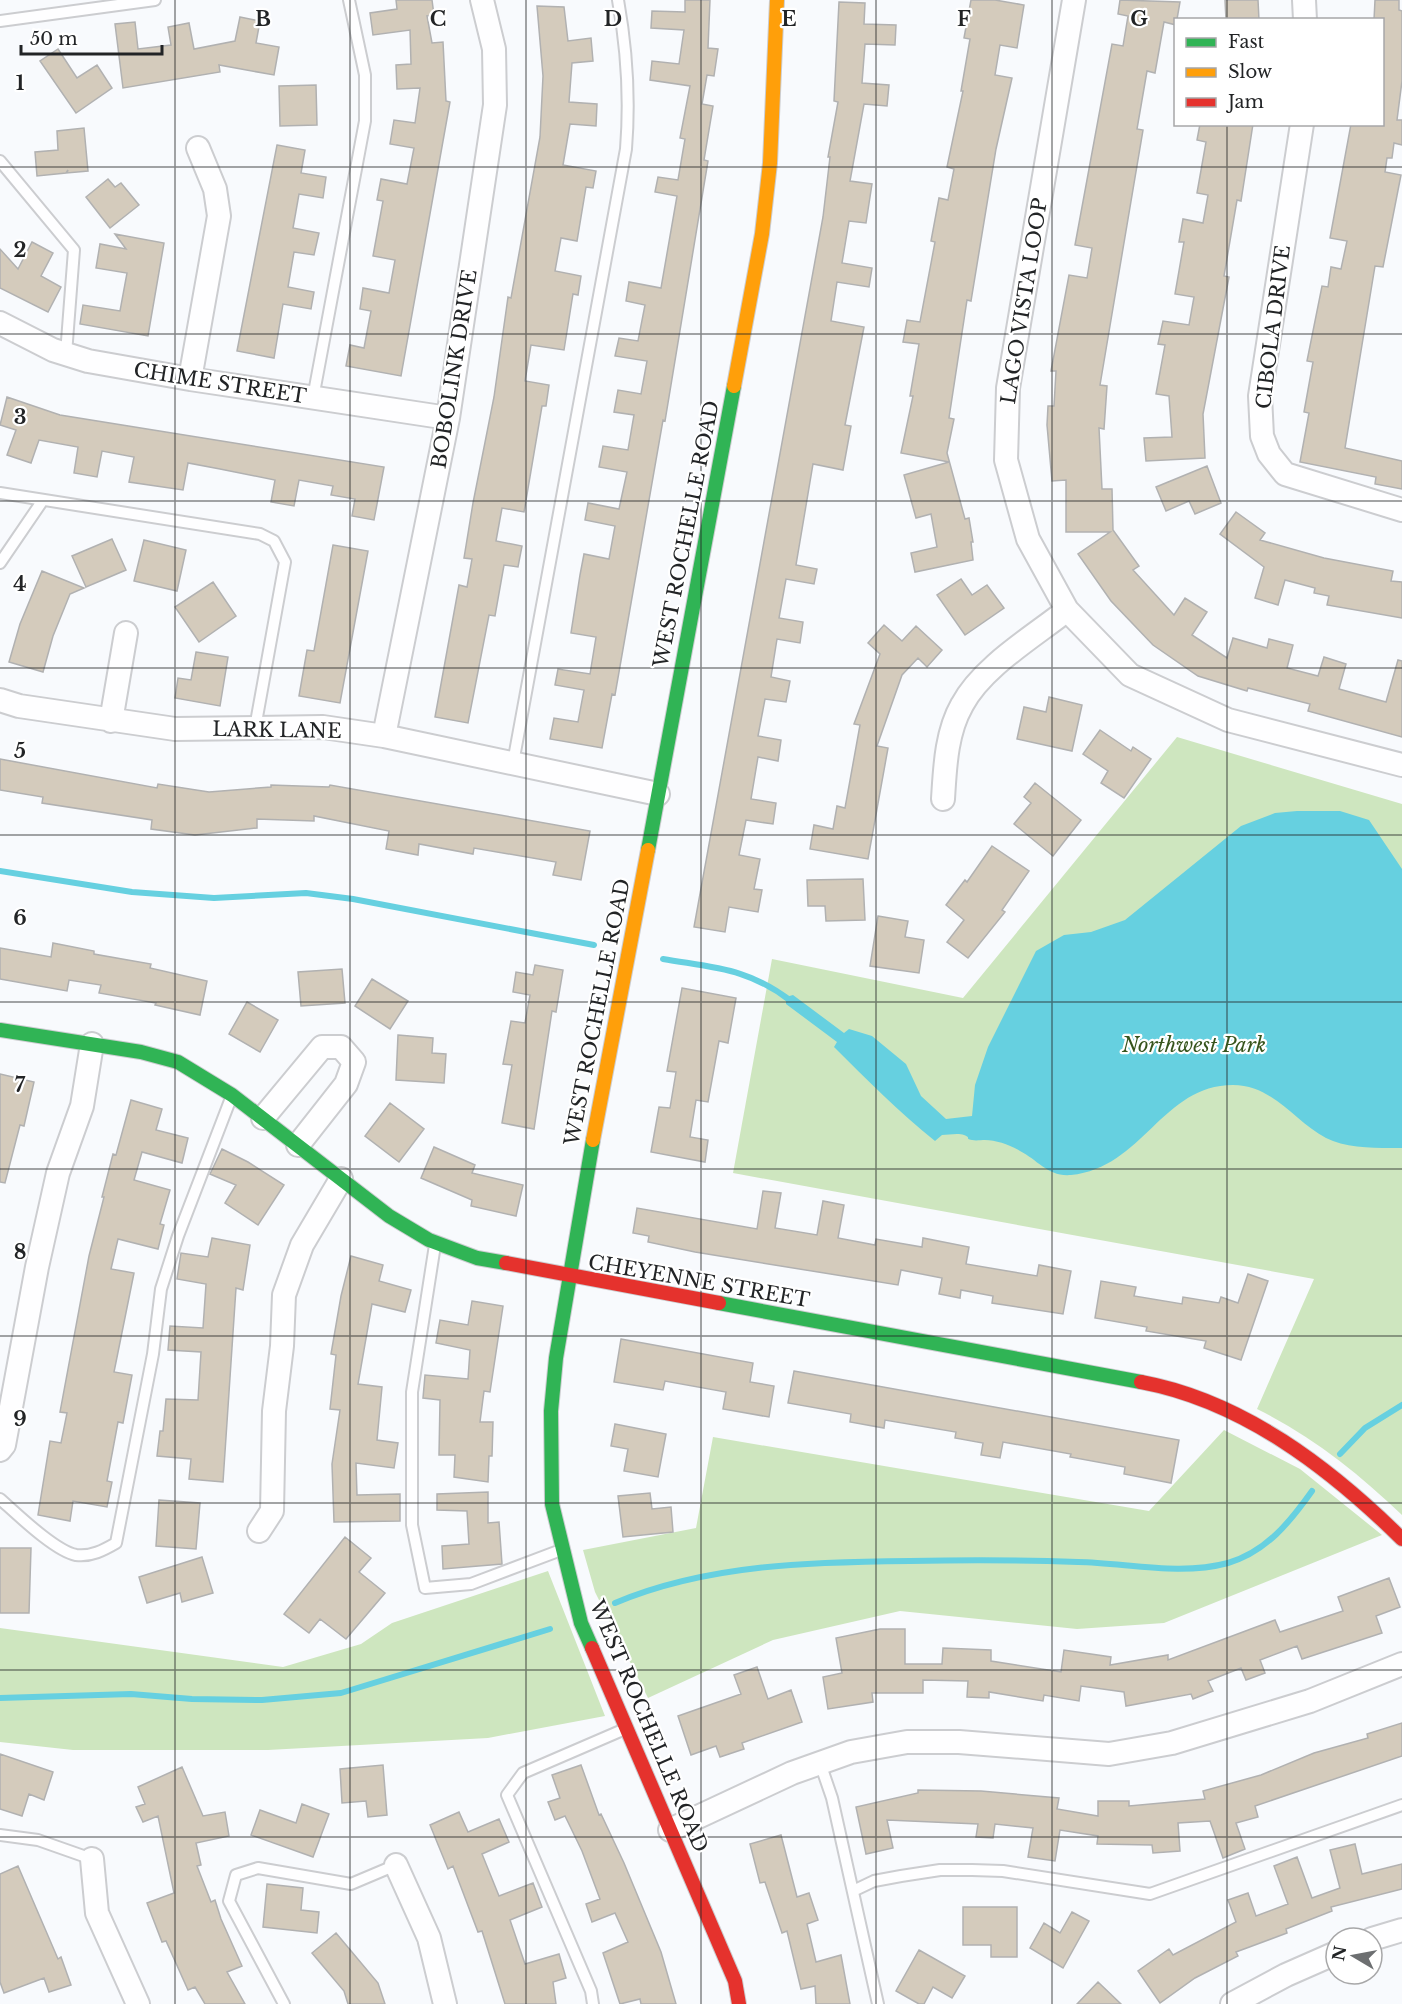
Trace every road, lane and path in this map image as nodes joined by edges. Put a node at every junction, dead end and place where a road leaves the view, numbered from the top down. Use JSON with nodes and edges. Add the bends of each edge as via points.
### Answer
{"nodes":[{"id":1,"x":155,"y":0,"type":"edge"},
{"id":2,"x":349,"y":0,"type":"edge"},
{"id":3,"x":482,"y":0,"type":"edge"},
{"id":4,"x":618,"y":0,"type":"edge"},
{"id":5,"x":777,"y":0,"type":"edge"},
{"id":6,"x":1074,"y":0,"type":"edge"},
{"id":7,"x":1304,"y":0,"type":"edge"},
{"id":8,"x":1305,"y":18,"type":"edge"},
{"id":9,"x":0,"y":21,"type":"edge"},
{"id":10,"x":1302,"y":126,"type":"edge"},
{"id":11,"x":198,"y":148,"type":"dead end"},
{"id":12,"x":0,"y":161,"type":"edge"},
{"id":13,"x":0,"y":323,"type":"edge"},
{"id":14,"x":66,"y":354,"type":"junction"},
{"id":15,"x":190,"y":379,"type":"junction"},
{"id":16,"x":313,"y":398,"type":"junction"},
{"id":17,"x":448,"y":418,"type":"junction"},
{"id":18,"x":0,"y":493,"type":"edge"},
{"id":19,"x":43,"y":500,"type":"junction"},
{"id":20,"x":1402,"y":510,"type":"edge"},
{"id":21,"x":0,"y":563,"type":"edge"},
{"id":22,"x":1067,"y":610,"type":"junction"},
{"id":23,"x":126,"y":633,"type":"dead end"},
{"id":24,"x":0,"y":700,"type":"edge"},
{"id":25,"x":111,"y":721,"type":"junction"},
{"id":26,"x":255,"y":728,"type":"junction"},
{"id":27,"x":384,"y":736,"type":"junction"},
{"id":28,"x":513,"y":764,"type":"junction"},
{"id":29,"x":1402,"y":765,"type":"edge"},
{"id":30,"x":658,"y":794,"type":"junction"},
{"id":31,"x":943,"y":799,"type":"dead end"},
{"id":32,"x":0,"y":1030,"type":"edge"},
{"id":33,"x":92,"y":1044,"type":"junction"},
{"id":34,"x":232,"y":1095,"type":"junction"},
{"id":35,"x":263,"y":1118,"type":"junction"},
{"id":36,"x":298,"y":1145,"type":"junction"},
{"id":37,"x":341,"y":1179,"type":"junction"},
{"id":38,"x":436,"y":1242,"type":"junction"},
{"id":39,"x":568,"y":1277,"type":"junction"},
{"id":40,"x":0,"y":1450,"type":"edge"},
{"id":41,"x":0,"y":1499,"type":"edge"},
{"id":42,"x":259,"y":1531,"type":"dead end"},
{"id":43,"x":1402,"y":1539,"type":"edge"},
{"id":44,"x":562,"y":1550,"type":"junction"},
{"id":45,"x":1402,"y":1664,"type":"edge"},
{"id":46,"x":627,"y":1728,"type":"junction"},
{"id":47,"x":820,"y":1763,"type":"junction"},
{"id":48,"x":1402,"y":1805,"type":"edge"},
{"id":49,"x":670,"y":1830,"type":"junction"},
{"id":50,"x":0,"y":1835,"type":"edge"},
{"id":51,"x":92,"y":1859,"type":"joint"},
{"id":52,"x":396,"y":1865,"type":"joint"},
{"id":53,"x":853,"y":1891,"type":"junction"},
{"id":54,"x":1402,"y":1930,"type":"edge"},
{"id":55,"x":1384,"y":1935,"type":"edge"},
{"id":56,"x":1324,"y":1958,"type":"edge"},
{"id":57,"x":138,"y":2004,"type":"edge"},
{"id":58,"x":284,"y":2004,"type":"edge"},
{"id":59,"x":445,"y":2004,"type":"edge"},
{"id":60,"x":593,"y":2004,"type":"edge"},
{"id":61,"x":739,"y":2004,"type":"edge"},
{"id":62,"x":878,"y":2004,"type":"edge"},
{"id":63,"x":1232,"y":2004,"type":"edge"}],
"edges":[{"from":1,"to":9,"type":"lane"},
{"from":2,"to":16,"type":"lane","via":[[365,75],[365,120]]},
{"from":3,"to":17,"type":"street","name":"BOBOLINK DRIVE","via":[[494,49],[495,105]]},
{"from":4,"to":28,"type":"lane","via":[[626,39],[626,149]]},
{"from":5,"to":30,"type":"street","name":"WEST ROCHELLE ROAD","via":[[770,163],[762,234]]},
{"from":6,"to":22,"type":"street","name":"LAGO VISTA LOOP","via":[[1008,388],[1006,460],[1028,539]]},
{"from":7,"to":8,"type":"street"},
{"from":10,"to":20,"type":"street","name":"CIBOLA DRIVE","via":[[1260,396],[1262,436],[1269,454],[1285,474]]},
{"from":11,"to":15,"type":"street","via":[[215,189],[219,216]]},
{"from":12,"to":14,"type":"lane","via":[[74,250]]},
{"from":13,"to":14,"type":"street","name":"CHIME STREET"},
{"from":14,"to":15,"type":"street","name":"CHIME STREET"},
{"from":15,"to":16,"type":"street","name":"CHIME STREET"},
{"from":16,"to":17,"type":"street","name":"CHIME STREET"},
{"from":17,"to":27,"type":"street","name":"BOBOLINK DRIVE"},
{"from":18,"to":19,"type":"lane"},
{"from":19,"to":21,"type":"lane"},
{"from":19,"to":26,"type":"lane","via":[[260,534],[274,541],[285,562]]},
{"from":22,"to":29,"type":"street","name":"LAGO VISTA LOOP","via":[[1130,675],[1170,695],[1228,720]]},
{"from":22,"to":31,"type":"street","via":[[978,681],[961,706],[945,760]]},
{"from":23,"to":25,"type":"street"},
{"from":24,"to":25,"type":"street","name":"LARK LANE"},
{"from":25,"to":26,"type":"street","name":"LARK LANE","via":[[175,729]]},
{"from":26,"to":27,"type":"street","name":"LARK LANE","via":[[323,727]]},
{"from":27,"to":28,"type":"street","name":"LARK LANE"},
{"from":28,"to":30,"type":"street","name":"LARK LANE"},
{"from":30,"to":39,"type":"street","name":"WEST ROCHELLE ROAD"},
{"from":32,"to":33,"type":"street","name":"CHEYENNE STREET"},
{"from":33,"to":34,"type":"street","name":"CHEYENNE STREET","via":[[178,1062]]},
{"from":33,"to":40,"type":"street","via":[[82,1106],[56,1183]]},
{"from":34,"to":35,"type":"street","name":"CHEYENNE STREET"},
{"from":34,"to":41,"type":"lane","via":[[161,1289],[153,1354],[116,1543],[98,1553],[75,1555],[47,1539]]},
{"from":35,"to":36,"type":"street","name":"CHEYENNE STREET"},
{"from":35,"to":36,"type":"street","via":[[322,1047],[341,1047],[354,1062],[346,1084]]},
{"from":36,"to":37,"type":"street","name":"CHEYENNE STREET"},
{"from":37,"to":38,"type":"street","name":"CHEYENNE STREET","via":[[388,1216]]},
{"from":37,"to":42,"type":"street","via":[[302,1245],[284,1295],[274,1411],[272,1511]]},
{"from":38,"to":39,"type":"street","name":"CHEYENNE STREET","via":[[477,1258]]},
{"from":38,"to":44,"type":"lane","via":[[412,1392],[412,1525],[425,1588],[471,1584]]},
{"from":39,"to":43,"type":"street","name":"CHEYENNE STREET","via":[[1146,1383],[1194,1396],[1288,1442],[1368,1503]]},
{"from":39,"to":44,"type":"street","name":"WEST ROCHELLE ROAD","via":[[551,1411],[552,1504]]},
{"from":44,"to":46,"type":"street","name":"WEST ROCHELLE ROAD","via":[[581,1623]]},
{"from":45,"to":47,"type":"street","via":[[1299,1704],[1172,1743],[1109,1754],[959,1742],[907,1742],[851,1752]]},
{"from":46,"to":49,"type":"street","name":"WEST ROCHELLE ROAD"},
{"from":46,"to":60,"type":"lane","via":[[523,1773],[507,1795],[591,1990]]},
{"from":47,"to":49,"type":"street"},
{"from":47,"to":53,"type":"lane"},
{"from":48,"to":53,"type":"lane","via":[[1150,1894],[1003,1871],[972,1870],[940,1870],[883,1879]]},
{"from":49,"to":61,"type":"street","name":"WEST ROCHELLE ROAD","via":[[735,1980]]},
{"from":50,"to":51,"type":"lane","via":[[38,1840]]},
{"from":51,"to":57,"type":"street","via":[[98,1913]]},
{"from":52,"to":58,"type":"lane","via":[[351,1884],[258,1868],[236,1875],[229,1900]]},
{"from":52,"to":59,"type":"street","via":[[429,1938]]},
{"from":53,"to":62,"type":"lane"},
{"from":54,"to":55,"type":"street"},
{"from":56,"to":63,"type":"street"}]}
